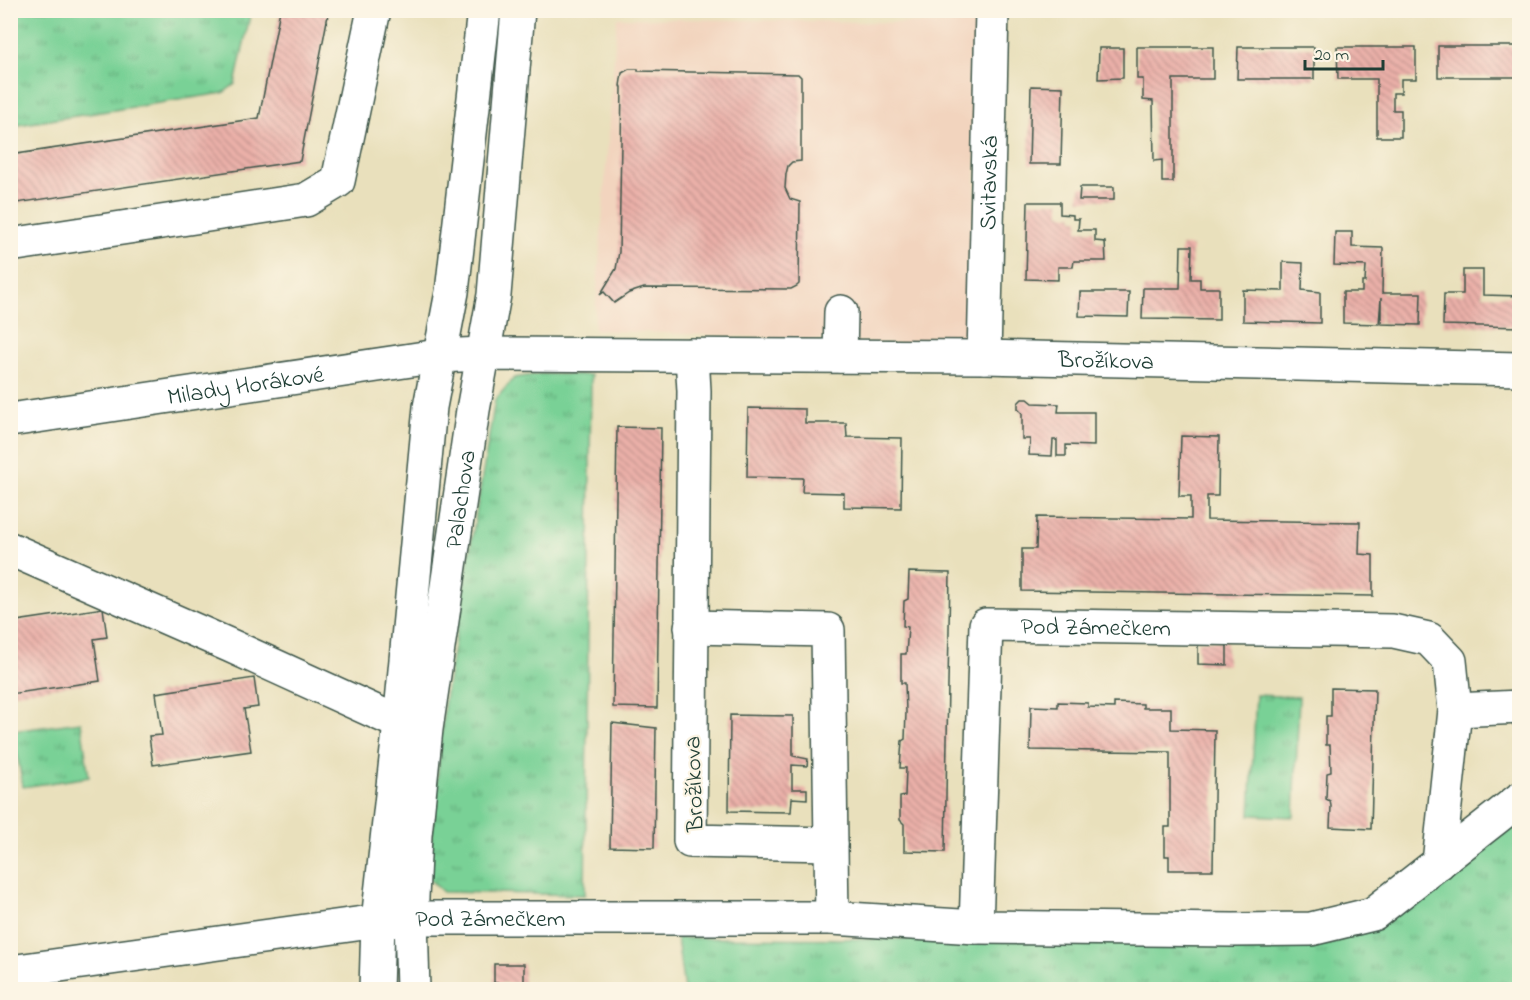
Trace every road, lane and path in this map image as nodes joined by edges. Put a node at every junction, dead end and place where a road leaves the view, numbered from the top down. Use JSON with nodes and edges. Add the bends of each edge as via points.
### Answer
{"nodes":[{"id":1,"x":374,"y":10,"type":"edge"},
{"id":2,"x":484,"y":10,"type":"edge"},
{"id":3,"x":518,"y":10,"type":"edge"},
{"id":4,"x":992,"y":10,"type":"edge"},
{"id":5,"x":10,"y":245,"type":"edge"},
{"id":6,"x":841,"y":312,"type":"dead end"},
{"id":7,"x":483,"y":354,"type":"junction"},
{"id":8,"x":692,"y":355,"type":"junction"},
{"id":9,"x":438,"y":356,"type":"junction"},
{"id":10,"x":840,"y":356,"type":"junction"},
{"id":11,"x":984,"y":357,"type":"junction"},
{"id":12,"x":1520,"y":369,"type":"edge"},
{"id":13,"x":10,"y":420,"type":"edge"},
{"id":14,"x":10,"y":549,"type":"edge"},
{"id":15,"x":691,"y":627,"type":"junction"},
{"id":16,"x":1520,"y":707,"type":"edge"},
{"id":17,"x":1455,"y":710,"type":"junction"},
{"id":18,"x":400,"y":723,"type":"junction"},
{"id":19,"x":1520,"y":800,"type":"edge"},
{"id":20,"x":831,"y":844,"type":"junction"},
{"id":21,"x":1439,"y":863,"type":"junction"},
{"id":22,"x":411,"y":918,"type":"junction"},
{"id":23,"x":832,"y":918,"type":"junction"},
{"id":24,"x":378,"y":921,"type":"junction"},
{"id":25,"x":976,"y":927,"type":"junction"},
{"id":26,"x":10,"y":972,"type":"edge"},
{"id":27,"x":376,"y":990,"type":"edge"},
{"id":28,"x":413,"y":990,"type":"edge"}],
"edges":[{"from":1,"to":5,"type":"street","via":[[338,181],[306,200]]},
{"from":2,"to":9,"type":"street","name":"Palachova","via":[[452,292]]},
{"from":3,"to":7,"type":"street","name":"Palachova","via":[[494,295]]},
{"from":4,"to":11,"type":"street","name":"Svitavská"},
{"from":6,"to":10,"type":"street"},
{"from":7,"to":8,"type":"street","name":"Brožíkova"},
{"from":7,"to":9,"type":"street","name":"Milady Horákové"},
{"from":7,"to":22,"type":"street","name":"Palachova","via":[[426,729]]},
{"from":8,"to":10,"type":"street","name":"Brožíkova"},
{"from":8,"to":15,"type":"street","name":"Brožíkova"},
{"from":9,"to":13,"type":"street","name":"Milady Horákové"},
{"from":9,"to":18,"type":"street","name":"Palachova"},
{"from":10,"to":11,"type":"street","name":"Brožíkova"},
{"from":11,"to":12,"type":"street","name":"Brožíkova"},
{"from":14,"to":18,"type":"street"},
{"from":15,"to":20,"type":"street","via":[[828,630]]},
{"from":15,"to":20,"type":"street","name":"Brožíkova","via":[[690,841]]},
{"from":16,"to":17,"type":"street"},
{"from":17,"to":21,"type":"street","name":"Pod Zámečkem"},
{"from":17,"to":25,"type":"street","name":"Pod Zámečkem","via":[[1450,662],[1430,639],[1394,631],[986,625]]},
{"from":18,"to":24,"type":"street","name":"Palachova"},
{"from":19,"to":21,"type":"street","name":"Pod Zámečkem"},
{"from":20,"to":23,"type":"street"},
{"from":21,"to":25,"type":"street","name":"Pod Zámečkem","via":[[1373,914],[1311,929]]},
{"from":22,"to":23,"type":"street","name":"Pod Zámečkem"},
{"from":22,"to":24,"type":"street","name":"Pod Zámečkem"},
{"from":22,"to":28,"type":"street","name":"Palachova"},
{"from":23,"to":25,"type":"street","name":"Pod Zámečkem"},
{"from":24,"to":26,"type":"street","name":"Pod Zámečkem"},
{"from":24,"to":27,"type":"street","name":"Palachova"}]}
